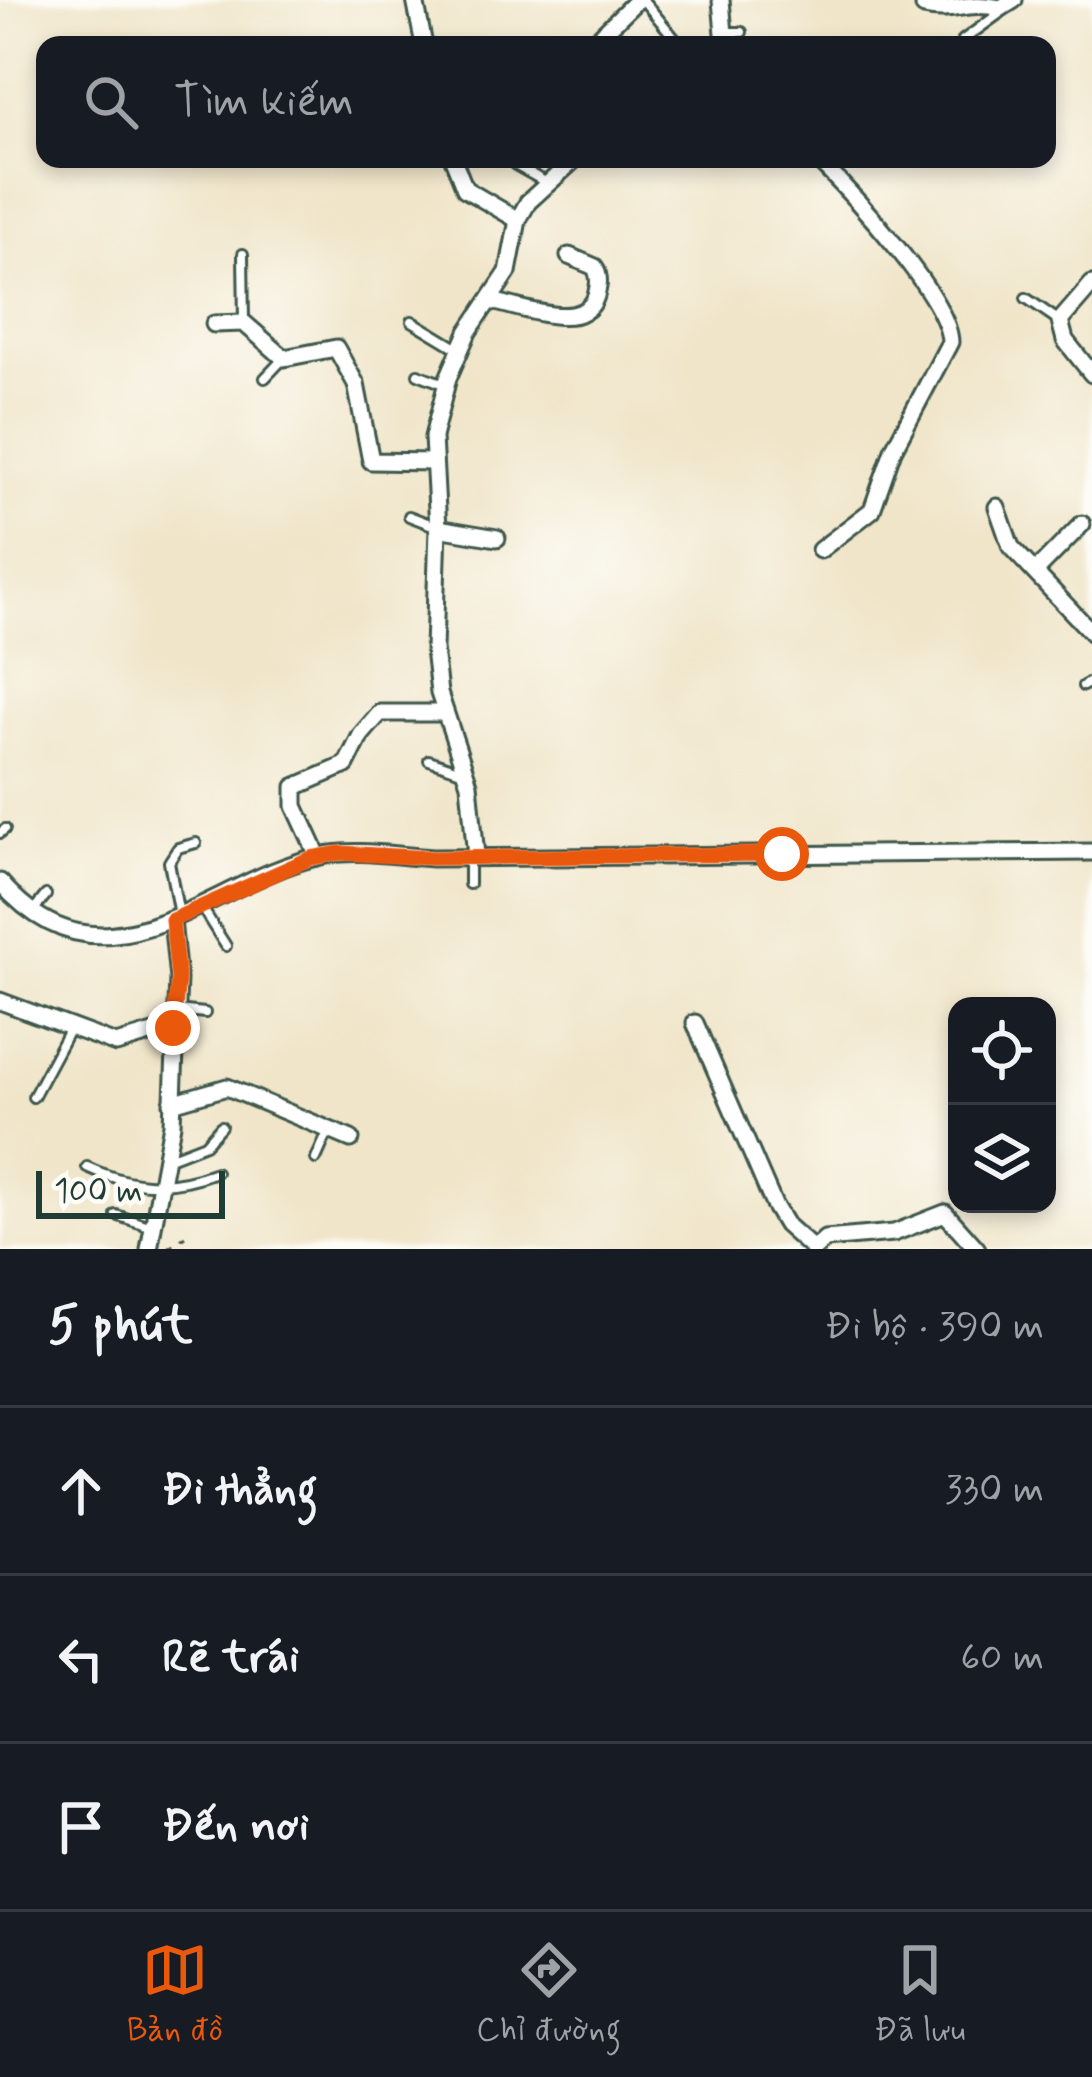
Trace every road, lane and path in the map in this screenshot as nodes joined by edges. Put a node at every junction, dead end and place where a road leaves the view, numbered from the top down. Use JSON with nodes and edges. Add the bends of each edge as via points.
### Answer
{"nodes":[{"id":1,"x":415,"y":0,"type":"edge"},
{"id":2,"x":640,"y":0,"type":"edge"},
{"id":3,"x":721,"y":0,"type":"edge"},
{"id":4,"x":975,"y":0,"type":"edge"},
{"id":5,"x":1011,"y":4,"type":"edge"},
{"id":6,"x":924,"y":7,"type":"dead end"},
{"id":7,"x":742,"y":32,"type":"dead end"},
{"id":8,"x":422,"y":36,"type":"edge"},
{"id":9,"x":601,"y":36,"type":"edge"},
{"id":10,"x":672,"y":36,"type":"edge"},
{"id":11,"x":724,"y":36,"type":"edge"},
{"id":12,"x":730,"y":36,"type":"edge"},
{"id":13,"x":968,"y":36,"type":"edge"},
{"id":14,"x":457,"y":168,"type":"edge"},
{"id":15,"x":520,"y":168,"type":"edge"},
{"id":16,"x":566,"y":168,"type":"edge"},
{"id":17,"x":826,"y":168,"type":"edge"},
{"id":18,"x":549,"y":184,"type":"junction"},
{"id":19,"x":518,"y":220,"type":"junction"},
{"id":20,"x":243,"y":254,"type":"dead end"},
{"id":21,"x":568,"y":256,"type":"dead end"},
{"id":22,"x":1092,"y":284,"type":"edge"},
{"id":23,"x":1026,"y":298,"type":"dead end"},
{"id":24,"x":490,"y":301,"type":"junction"},
{"id":25,"x":412,"y":321,"type":"dead end"},
{"id":26,"x":1060,"y":321,"type":"junction"},
{"id":27,"x":244,"y":323,"type":"junction"},
{"id":28,"x":214,"y":324,"type":"dead end"},
{"id":29,"x":460,"y":350,"type":"junction"},
{"id":30,"x":284,"y":358,"type":"junction"},
{"id":31,"x":418,"y":374,"type":"dead end"},
{"id":32,"x":1092,"y":374,"type":"edge"},
{"id":33,"x":265,"y":378,"type":"dead end"},
{"id":34,"x":446,"y":385,"type":"junction"},
{"id":35,"x":434,"y":462,"type":"junction"},
{"id":36,"x":997,"y":507,"type":"dead end"},
{"id":37,"x":409,"y":516,"type":"dead end"},
{"id":38,"x":1082,"y":524,"type":"dead end"},
{"id":39,"x":438,"y":529,"type":"junction"},
{"id":40,"x":497,"y":538,"type":"dead end"},
{"id":41,"x":820,"y":550,"type":"dead end"},
{"id":42,"x":1035,"y":572,"type":"junction"},
{"id":43,"x":1086,"y":613,"type":"edge"},
{"id":44,"x":1092,"y":633,"type":"edge"},
{"id":45,"x":445,"y":713,"type":"junction"},
{"id":46,"x":429,"y":760,"type":"dead end"},
{"id":47,"x":465,"y":773,"type":"junction"},
{"id":48,"x":196,"y":843,"type":"dead end"},
{"id":49,"x":1092,"y":852,"type":"edge"},
{"id":50,"x":472,"y":857,"type":"junction"},
{"id":51,"x":308,"y":860,"type":"junction"},
{"id":52,"x":0,"y":882,"type":"edge"},
{"id":53,"x":469,"y":884,"type":"dead end"},
{"id":54,"x":46,"y":895,"type":"dead end"},
{"id":55,"x":201,"y":907,"type":"junction"},
{"id":56,"x":32,"y":913,"type":"junction"},
{"id":57,"x":176,"y":918,"type":"junction"},
{"id":58,"x":226,"y":946,"type":"dead end"},
{"id":59,"x":0,"y":1000,"type":"edge"},
{"id":60,"x":175,"y":1010,"type":"junction"},
{"id":61,"x":205,"y":1012,"type":"dead end"},
{"id":62,"x":695,"y":1023,"type":"dead end"},
{"id":63,"x":70,"y":1027,"type":"junction"},
{"id":64,"x":173,"y":1028,"type":"junction"},
{"id":65,"x":33,"y":1097,"type":"dead end"},
{"id":66,"x":172,"y":1103,"type":"junction"},
{"id":67,"x":221,"y":1126,"type":"dead end"},
{"id":68,"x":328,"y":1132,"type":"junction"},
{"id":69,"x":351,"y":1139,"type":"dead end"},
{"id":70,"x":168,"y":1158,"type":"junction"},
{"id":71,"x":316,"y":1160,"type":"dead end"},
{"id":72,"x":87,"y":1167,"type":"dead end"},
{"id":73,"x":216,"y":1172,"type":"dead end"},
{"id":74,"x":164,"y":1187,"type":"junction"},
{"id":75,"x":116,"y":1215,"type":"dead end"},
{"id":76,"x":153,"y":1227,"type":"junction"},
{"id":77,"x":185,"y":1236,"type":"dead end"},
{"id":78,"x":148,"y":1249,"type":"edge"},
{"id":79,"x":166,"y":1249,"type":"edge"},
{"id":80,"x":813,"y":1249,"type":"edge"},
{"id":81,"x":977,"y":1249,"type":"edge"}],
"edges":[{"from":1,"to":8,"type":"street"},
{"from":2,"to":9,"type":"street"},
{"from":2,"to":10,"type":"lane"},
{"from":3,"to":11,"type":"street"},
{"from":4,"to":5,"type":"street"},
{"from":4,"to":6,"type":"street","via":[[942,11]]},
{"from":5,"to":13,"type":"lane"},
{"from":7,"to":12,"type":"lane"},
{"from":14,"to":19,"type":"street","via":[[465,189]]},
{"from":15,"to":18,"type":"lane"},
{"from":16,"to":18,"type":"street"},
{"from":17,"to":41,"type":"street","via":[[868,211],[950,332],[948,352],[893,451],[880,498],[852,534]]},
{"from":18,"to":19,"type":"street"},
{"from":19,"to":24,"type":"street","via":[[515,250]]},
{"from":20,"to":27,"type":"lane"},
{"from":21,"to":24,"type":"street","via":[[599,275],[585,314]]},
{"from":22,"to":26,"type":"street"},
{"from":23,"to":26,"type":"lane"},
{"from":24,"to":29,"type":"street"},
{"from":25,"to":29,"type":"lane"},
{"from":26,"to":32,"type":"street"},
{"from":27,"to":28,"type":"street"},
{"from":27,"to":30,"type":"street"},
{"from":29,"to":34,"type":"street"},
{"from":30,"to":33,"type":"lane"},
{"from":30,"to":35,"type":"street","via":[[336,349],[356,384],[371,461]]},
{"from":31,"to":34,"type":"lane"},
{"from":34,"to":35,"type":"street"},
{"from":35,"to":39,"type":"street"},
{"from":36,"to":42,"type":"street","via":[[1011,547]]},
{"from":37,"to":39,"type":"lane"},
{"from":38,"to":42,"type":"street"},
{"from":39,"to":40,"type":"street"},
{"from":39,"to":45,"type":"street","via":[[434,649]]},
{"from":42,"to":43,"type":"street"},
{"from":43,"to":44,"type":"street"},
{"from":45,"to":47,"type":"street"},
{"from":45,"to":51,"type":"street","via":[[380,713],[346,765],[295,787]]},
{"from":46,"to":47,"type":"lane"},
{"from":47,"to":50,"type":"street"},
{"from":48,"to":57,"type":"lane","via":[[178,848],[169,862]]},
{"from":49,"to":50,"type":"street"},
{"from":50,"to":51,"type":"street"},
{"from":50,"to":53,"type":"lane"},
{"from":51,"to":55,"type":"street"},
{"from":52,"to":56,"type":"street"},
{"from":54,"to":56,"type":"lane"},
{"from":55,"to":57,"type":"street"},
{"from":55,"to":58,"type":"lane"},
{"from":56,"to":57,"type":"street","via":[[68,931],[99,934],[153,929]]},
{"from":57,"to":60,"type":"street"},
{"from":59,"to":63,"type":"street"},
{"from":60,"to":61,"type":"lane"},
{"from":60,"to":64,"type":"street"},
{"from":62,"to":80,"type":"street","via":[[774,1205]]},
{"from":63,"to":64,"type":"street","via":[[116,1044]]},
{"from":63,"to":65,"type":"lane"},
{"from":64,"to":66,"type":"street"},
{"from":66,"to":68,"type":"street","via":[[226,1088]]},
{"from":66,"to":70,"type":"street"},
{"from":67,"to":70,"type":"lane","via":[[205,1144]]},
{"from":68,"to":69,"type":"street"},
{"from":68,"to":71,"type":"lane"},
{"from":70,"to":74,"type":"street"},
{"from":72,"to":74,"type":"lane"},
{"from":73,"to":74,"type":"lane"},
{"from":74,"to":76,"type":"street"},
{"from":75,"to":76,"type":"lane"},
{"from":76,"to":78,"type":"street"},
{"from":77,"to":79,"type":"path"},
{"from":80,"to":81,"type":"street","via":[[825,1239],[894,1233],[945,1213]]}]}
